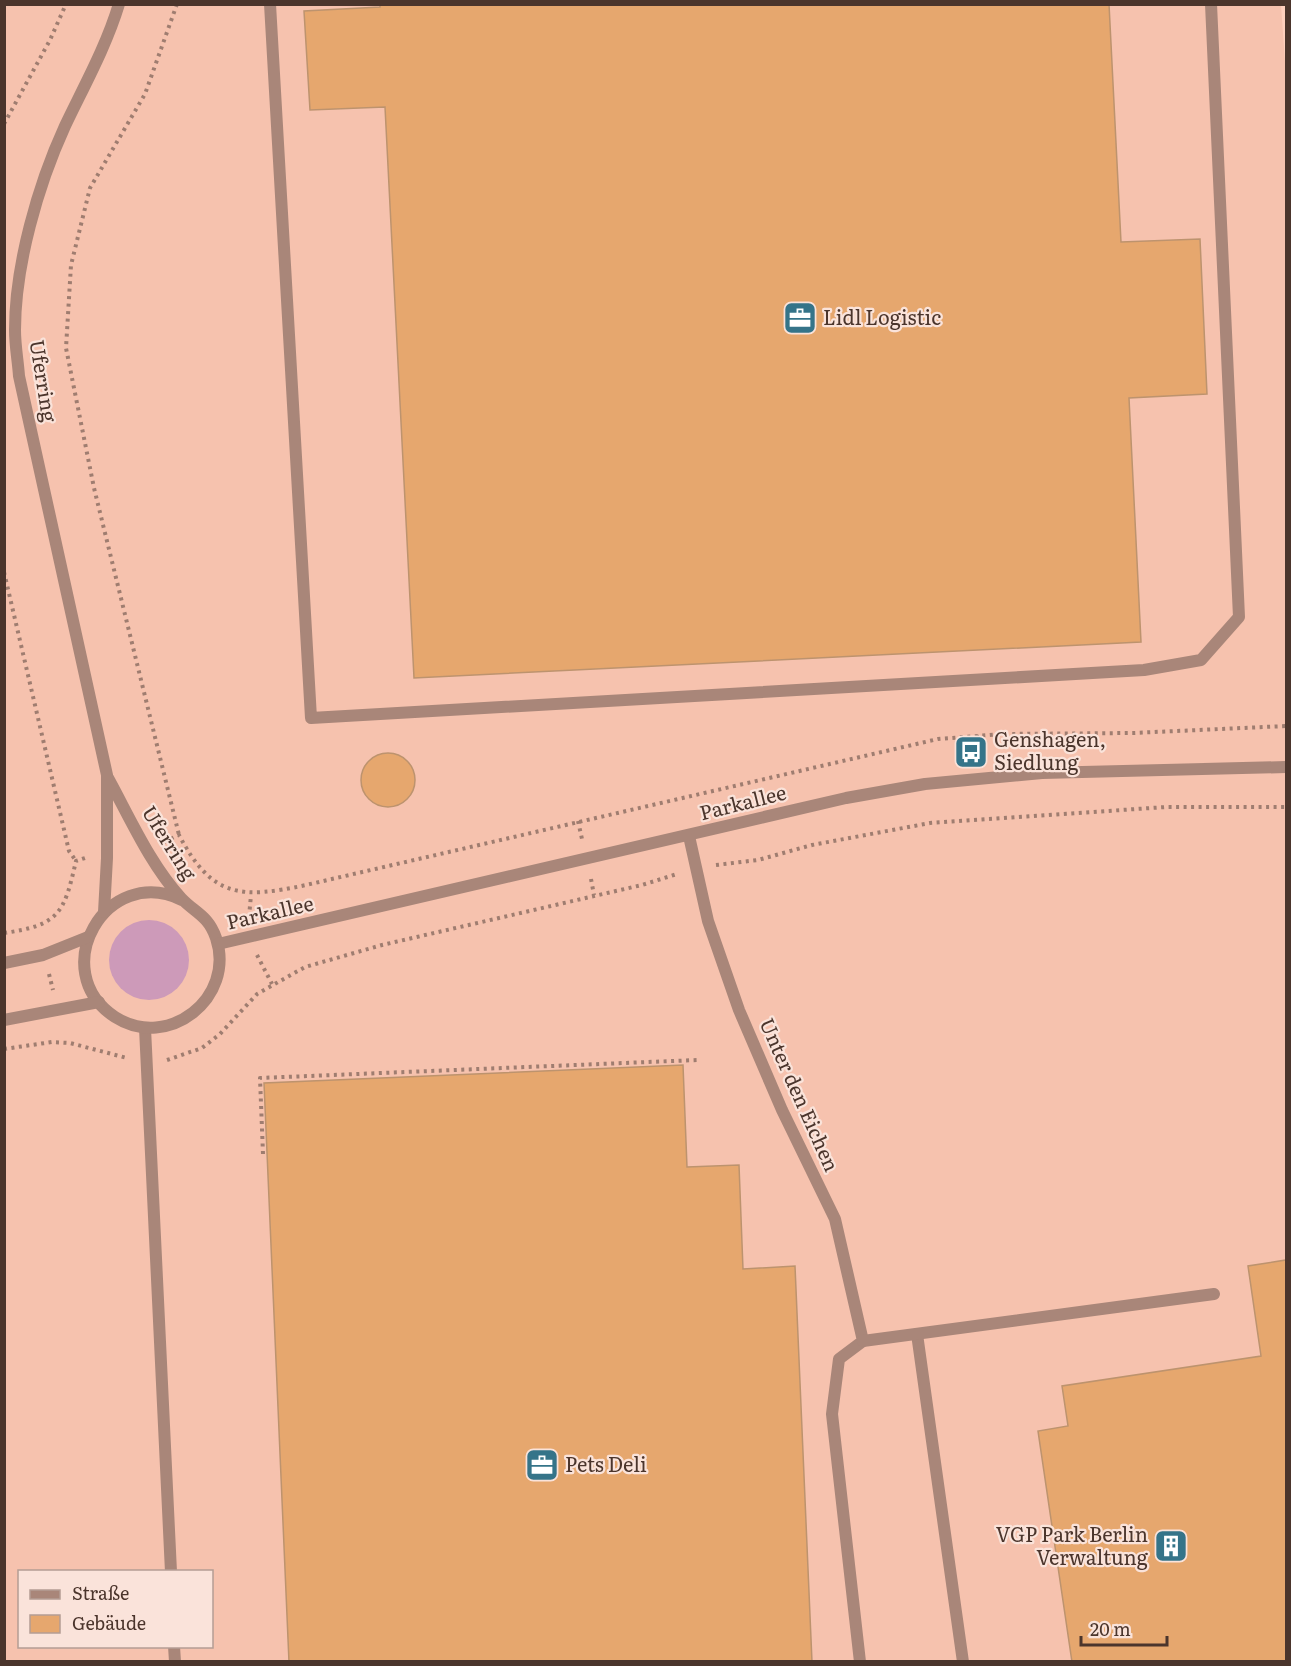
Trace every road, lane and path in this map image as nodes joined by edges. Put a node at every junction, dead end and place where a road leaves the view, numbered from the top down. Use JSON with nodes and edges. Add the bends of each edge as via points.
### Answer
{"nodes":[{"id":1,"x":66,"y":4,"type":"edge"},
{"id":2,"x":119,"y":4,"type":"edge"},
{"id":3,"x":177,"y":4,"type":"edge"},
{"id":4,"x":270,"y":4,"type":"edge"},
{"id":5,"x":1211,"y":4,"type":"edge"},
{"id":6,"x":4,"y":124,"type":"edge"},
{"id":7,"x":4,"y":572,"type":"edge"},
{"id":8,"x":1287,"y":726,"type":"edge"},
{"id":9,"x":976,"y":735,"type":"junction"},
{"id":10,"x":979,"y":752,"type":"dead end"},
{"id":11,"x":1287,"y":766,"type":"edge"},
{"id":12,"x":107,"y":776,"type":"junction"},
{"id":13,"x":1287,"y":807,"type":"edge"},
{"id":14,"x":179,"y":835,"type":"junction"},
{"id":15,"x":689,"y":836,"type":"junction"},
{"id":16,"x":148,"y":850,"type":"junction"},
{"id":17,"x":107,"y":858,"type":"junction"},
{"id":18,"x":76,"y":861,"type":"junction"},
{"id":19,"x":697,"y":868,"type":"junction"},
{"id":20,"x":182,"y":900,"type":"junction"},
{"id":21,"x":104,"y":912,"type":"junction"},
{"id":22,"x":31,"y":929,"type":"junction"},
{"id":23,"x":4,"y":933,"type":"edge"},
{"id":24,"x":88,"y":937,"type":"junction"},
{"id":25,"x":218,"y":944,"type":"junction"},
{"id":26,"x":43,"y":955,"type":"junction"},
{"id":27,"x":4,"y":963,"type":"edge"},
{"id":28,"x":99,"y":1002,"type":"junction"},
{"id":29,"x":55,"y":1011,"type":"junction"},
{"id":30,"x":4,"y":1020,"type":"edge"},
{"id":31,"x":145,"y":1028,"type":"junction"},
{"id":32,"x":52,"y":1042,"type":"junction"},
{"id":33,"x":4,"y":1049,"type":"edge"},
{"id":34,"x":697,"y":1060,"type":"dead end"},
{"id":35,"x":147,"y":1061,"type":"junction"},
{"id":36,"x":263,"y":1154,"type":"dead end"},
{"id":37,"x":1214,"y":1294,"type":"dead end"},
{"id":38,"x":917,"y":1334,"type":"junction"},
{"id":39,"x":863,"y":1341,"type":"junction"},
{"id":40,"x":171,"y":1570,"type":"edge"},
{"id":41,"x":860,"y":1662,"type":"edge"},
{"id":42,"x":963,"y":1662,"type":"edge"}],
"edges":[{"from":1,"to":6,"type":"path"},
{"from":2,"to":12,"type":"street","name":"Uferring","via":[[111,31],[64,129],[38,202],[21,266],[15,331],[19,376]]},
{"from":3,"to":14,"type":"path","via":[[145,94],[90,188],[71,265],[66,348],[94,488]]},
{"from":4,"to":5,"type":"street","via":[[311,717],[1144,670],[1201,660],[1239,617]]},
{"from":7,"to":18,"type":"path","via":[[69,851]]},
{"from":8,"to":9,"type":"path"},
{"from":9,"to":10,"type":"path"},
{"from":9,"to":14,"type":"path","via":[[938,739],[275,892],[251,895],[226,889],[192,860]]},
{"from":11,"to":15,"type":"street","name":"Parkallee","via":[[1042,773],[947,781],[846,798]]},
{"from":12,"to":16,"type":"street","name":"Uferring"},
{"from":12,"to":17,"type":"street","name":"Uferring"},
{"from":13,"to":19,"type":"path","via":[[1166,807],[930,823],[812,845],[758,860]]},
{"from":14,"to":16,"type":"path"},
{"from":15,"to":19,"type":"street","name":"Unter den Eichen"},
{"from":15,"to":25,"type":"street","name":"Parkallee"},
{"from":16,"to":20,"type":"street","name":"Uferring"},
{"from":17,"to":18,"type":"path"},
{"from":17,"to":21,"type":"street","name":"Uferring"},
{"from":18,"to":22,"type":"path","via":[[65,903],[57,915]]},
{"from":19,"to":35,"type":"path","via":[[642,885],[382,945],[305,967],[257,994],[202,1048],[183,1056]]},
{"from":19,"to":39,"type":"street","name":"Unter den Eichen","via":[[708,921],[743,1018],[835,1219]]},
{"from":20,"to":21,"type":"street","name":"Parkallee","via":[[163,893],[144,893],[125,898]]},
{"from":20,"to":25,"type":"street","name":"Parkallee","via":[[205,918]]},
{"from":21,"to":24,"type":"street","name":"Parkallee"},
{"from":22,"to":23,"type":"path"},
{"from":22,"to":26,"type":"path"},
{"from":24,"to":26,"type":"street"},
{"from":24,"to":28,"type":"street","name":"Parkallee","via":[[85,971]]},
{"from":25,"to":31,"type":"street","name":"Parkallee","via":[[218,974],[203,1005],[179,1022]]},
{"from":26,"to":27,"type":"street"},
{"from":26,"to":29,"type":"path"},
{"from":28,"to":29,"type":"street"},
{"from":28,"to":31,"type":"street","name":"Parkallee","via":[[118,1018]]},
{"from":29,"to":30,"type":"street"},
{"from":29,"to":32,"type":"path"},
{"from":31,"to":35,"type":"street"},
{"from":32,"to":33,"type":"path"},
{"from":32,"to":35,"type":"path"},
{"from":34,"to":36,"type":"path","via":[[260,1078]]},
{"from":35,"to":40,"type":"street"},
{"from":37,"to":38,"type":"street"},
{"from":38,"to":39,"type":"street"},
{"from":38,"to":42,"type":"street"},
{"from":39,"to":41,"type":"street","via":[[839,1359],[832,1414]]}]}
